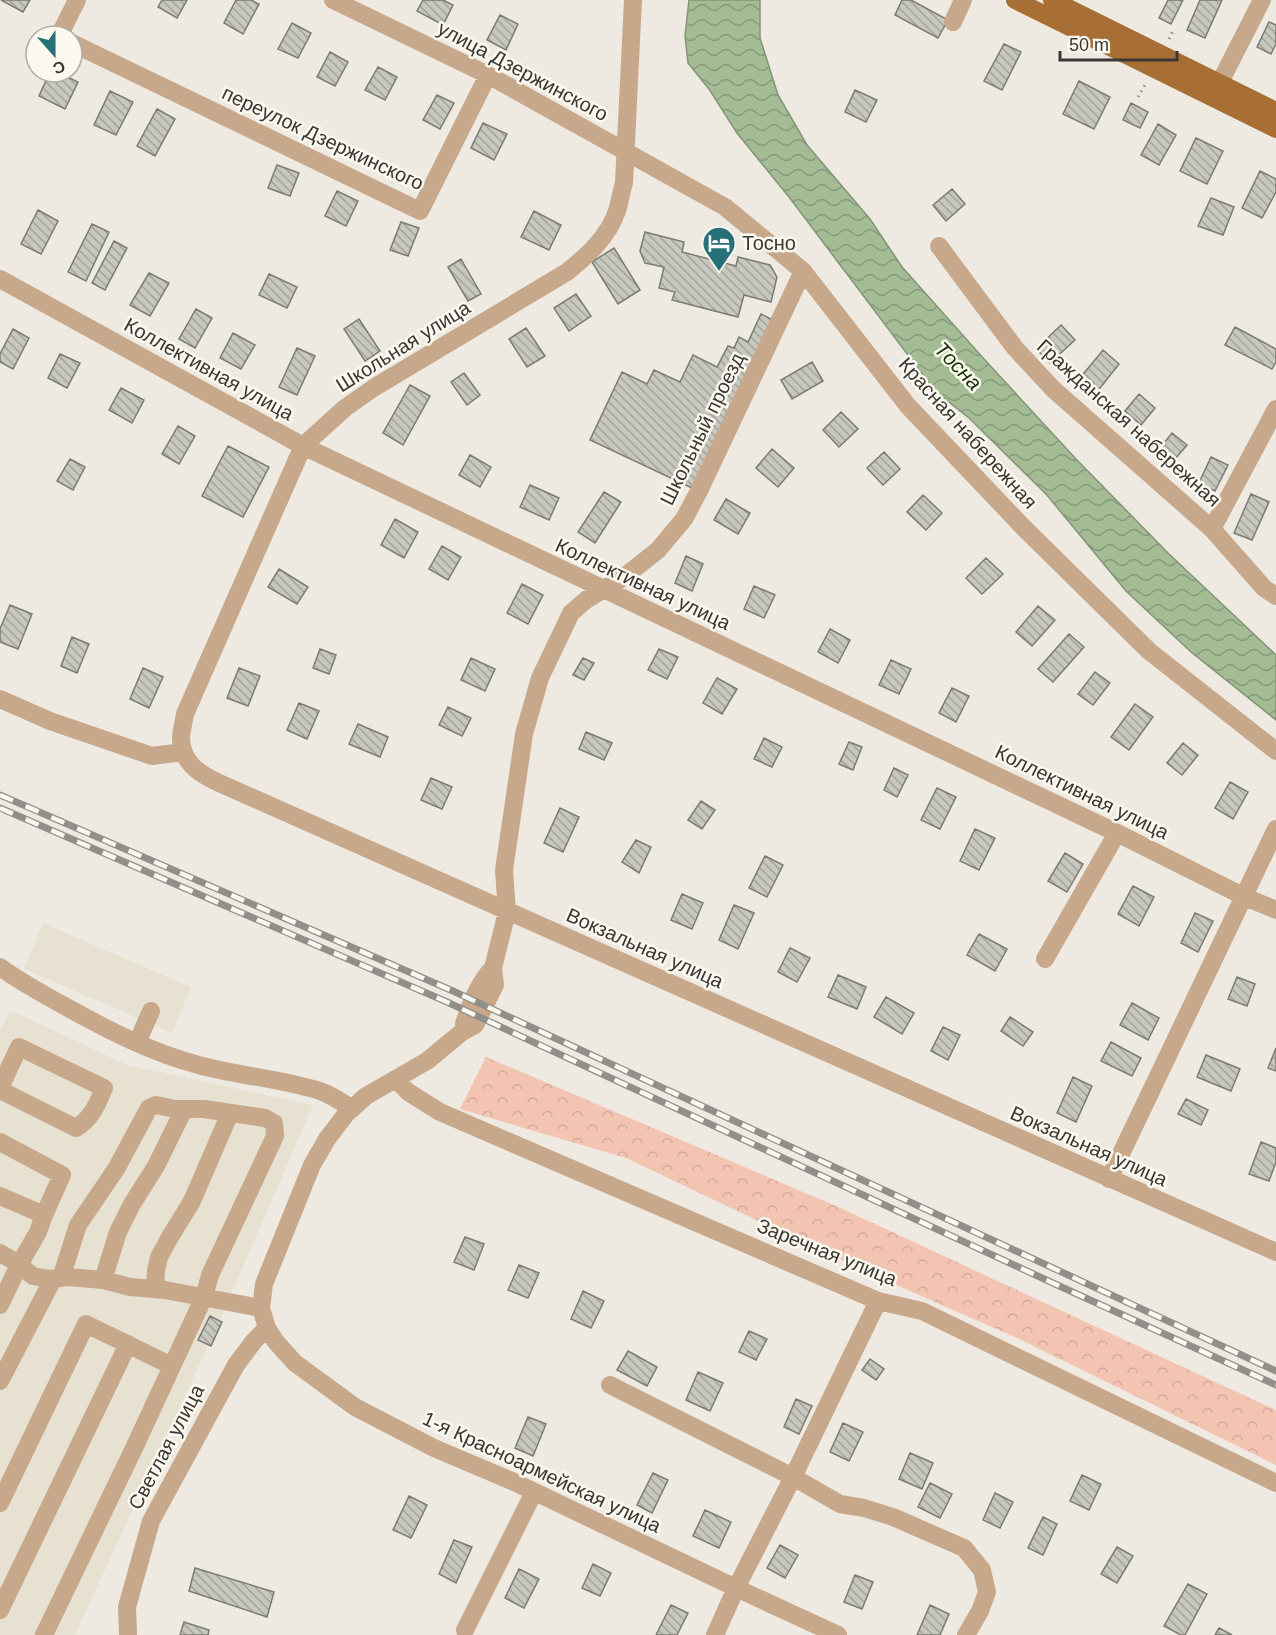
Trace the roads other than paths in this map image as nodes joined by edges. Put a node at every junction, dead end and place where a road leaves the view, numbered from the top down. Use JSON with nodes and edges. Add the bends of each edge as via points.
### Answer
{"nodes":[{"id":1,"x":77,"y":0,"type":"edge"},
{"id":2,"x":333,"y":0,"type":"edge"},
{"id":3,"x":633,"y":0,"type":"edge"},
{"id":4,"x":963,"y":0,"type":"edge"},
{"id":5,"x":1015,"y":0,"type":"edge"},
{"id":6,"x":1052,"y":0,"type":"edge"},
{"id":7,"x":1262,"y":0,"type":"edge"},
{"id":8,"x":953,"y":22,"type":"dead end"},
{"id":9,"x":65,"y":24,"type":"edge"},
{"id":10,"x":84,"y":50,"type":"edge"},
{"id":11,"x":488,"y":75,"type":"junction"},
{"id":12,"x":1216,"y":90,"type":"junction"},
{"id":13,"x":1276,"y":111,"type":"edge"},
{"id":14,"x":1276,"y":129,"type":"edge"},
{"id":15,"x":626,"y":152,"type":"junction"},
{"id":16,"x":939,"y":246,"type":"dead end"},
{"id":17,"x":803,"y":271,"type":"junction"},
{"id":18,"x":0,"y":279,"type":"edge"},
{"id":19,"x":1276,"y":409,"type":"edge"},
{"id":20,"x":303,"y":446,"type":"junction"},
{"id":21,"x":1212,"y":529,"type":"junction"},
{"id":22,"x":604,"y":590,"type":"junction"},
{"id":23,"x":1276,"y":596,"type":"edge"},
{"id":24,"x":0,"y":699,"type":"edge"},
{"id":25,"x":1276,"y":751,"type":"edge"},
{"id":26,"x":183,"y":752,"type":"junction"},
{"id":27,"x":1276,"y":829,"type":"edge"},
{"id":28,"x":1117,"y":833,"type":"junction"},
{"id":29,"x":1245,"y":897,"type":"junction"},
{"id":30,"x":1276,"y":910,"type":"edge"},
{"id":31,"x":507,"y":912,"type":"junction"},
{"id":32,"x":1045,"y":959,"type":"dead end"},
{"id":33,"x":0,"y":967,"type":"edge"},
{"id":34,"x":151,"y":1011,"type":"dead end"},
{"id":35,"x":137,"y":1043,"type":"junction"},
{"id":36,"x":396,"y":1079,"type":"junction"},
{"id":37,"x":0,"y":1089,"type":"edge"},
{"id":38,"x":184,"y":1109,"type":"junction"},
{"id":39,"x":352,"y":1109,"type":"junction"},
{"id":40,"x":230,"y":1113,"type":"junction"},
{"id":41,"x":0,"y":1142,"type":"edge"},
{"id":42,"x":1109,"y":1179,"type":"junction"},
{"id":43,"x":0,"y":1196,"type":"edge"},
{"id":44,"x":44,"y":1215,"type":"junction"},
{"id":45,"x":1276,"y":1252,"type":"edge"},
{"id":46,"x":0,"y":1253,"type":"edge"},
{"id":47,"x":19,"y":1265,"type":"junction"},
{"id":48,"x":57,"y":1278,"type":"junction"},
{"id":49,"x":104,"y":1280,"type":"junction"},
{"id":50,"x":155,"y":1289,"type":"junction"},
{"id":51,"x":204,"y":1297,"type":"junction"},
{"id":52,"x":878,"y":1301,"type":"junction"},
{"id":53,"x":0,"y":1305,"type":"edge"},
{"id":54,"x":261,"y":1308,"type":"junction"},
{"id":55,"x":267,"y":1328,"type":"junction"},
{"id":56,"x":128,"y":1344,"type":"junction"},
{"id":57,"x":172,"y":1366,"type":"junction"},
{"id":58,"x":0,"y":1381,"type":"edge"},
{"id":59,"x":610,"y":1385,"type":"dead end"},
{"id":60,"x":793,"y":1477,"type":"junction"},
{"id":61,"x":1276,"y":1483,"type":"edge"},
{"id":62,"x":534,"y":1492,"type":"junction"},
{"id":63,"x":0,"y":1503,"type":"edge"},
{"id":64,"x":736,"y":1588,"type":"junction"},
{"id":65,"x":0,"y":1610,"type":"edge"},
{"id":66,"x":465,"y":1630,"type":"dead end"},
{"id":67,"x":44,"y":1635,"type":"edge"},
{"id":68,"x":128,"y":1635,"type":"edge"},
{"id":69,"x":715,"y":1635,"type":"edge"},
{"id":70,"x":838,"y":1635,"type":"edge"},
{"id":71,"x":966,"y":1635,"type":"edge"}],
"edges":[{"from":1,"to":9,"type":"street"},
{"from":2,"to":11,"type":"street","name":"улица Дзержинского"},
{"from":3,"to":15,"type":"street","name":"Школьная улица"},
{"from":4,"to":8,"type":"street"},
{"from":5,"to":12,"type":"main road"},
{"from":6,"to":12,"type":"main road"},
{"from":7,"to":12,"type":"street"},
{"from":10,"to":11,"type":"street","name":"переулок Дзержинского","via":[[420,211]]},
{"from":11,"to":15,"type":"street","name":"улица Дзержинского"},
{"from":12,"to":13,"type":"main road"},
{"from":12,"to":14,"type":"main road"},
{"from":15,"to":17,"type":"street","name":"Красная набережная","via":[[725,207]]},
{"from":15,"to":20,"type":"street","name":"Школьная улица","via":[[624,183],[616,212],[591,252],[567,272],[375,387]]},
{"from":16,"to":21,"type":"street","name":"Гражданская набережная","via":[[1015,348],[1053,389]]},
{"from":17,"to":22,"type":"street","name":"Школьный проезд","via":[[684,519],[658,550]]},
{"from":17,"to":25,"type":"street","name":"Красная набережная","via":[[908,406],[1024,528],[1149,651]]},
{"from":18,"to":20,"type":"street","name":"Коллективная улица"},
{"from":19,"to":21,"type":"street"},
{"from":20,"to":22,"type":"street","name":"Коллективная улица"},
{"from":20,"to":26,"type":"street","name":"Школьная улица","via":[[185,714]]},
{"from":21,"to":23,"type":"street","name":"Гражданская набережная","via":[[1264,588]]},
{"from":22,"to":28,"type":"street","name":"Коллективная улица"},
{"from":22,"to":31,"type":"street","name":"Школьный проезд","via":[[571,613],[540,678],[524,734],[504,870]]},
{"from":24,"to":26,"type":"street","via":[[50,721],[152,756]]},
{"from":26,"to":31,"type":"street","name":"Вокзальная улица","via":[[202,775]]},
{"from":27,"to":29,"type":"street"},
{"from":28,"to":29,"type":"street","name":"Коллективная улица"},
{"from":28,"to":32,"type":"street"},
{"from":29,"to":30,"type":"street","name":"Коллективная улица"},
{"from":29,"to":42,"type":"street"},
{"from":31,"to":36,"type":"street","name":"Школьный проезд","via":[[493,968],[483,978],[462,1032],[427,1061]]},
{"from":31,"to":42,"type":"street","name":"Вокзальная улица"},
{"from":33,"to":35,"type":"street"},
{"from":34,"to":35,"type":"street"},
{"from":35,"to":39,"type":"street","via":[[195,1064],[303,1086]]},
{"from":36,"to":39,"type":"street"},
{"from":36,"to":52,"type":"street","name":"Заречная улица","via":[[408,1092],[440,1112]]},
{"from":37,"to":37,"type":"street","via":[[76,1128],[95,1110],[104,1088],[19,1047]]},
{"from":38,"to":40,"type":"street"},
{"from":38,"to":48,"type":"street","via":[[156,1105],[149,1108],[116,1169],[78,1225]]},
{"from":38,"to":49,"type":"street","via":[[118,1232]]},
{"from":39,"to":54,"type":"street","via":[[327,1138],[312,1165],[264,1284]]},
{"from":40,"to":50,"type":"street","via":[[192,1201],[159,1257]]},
{"from":40,"to":51,"type":"street","via":[[265,1118],[274,1123],[275,1136],[210,1275]]},
{"from":41,"to":44,"type":"street","via":[[62,1175]]},
{"from":42,"to":45,"type":"street","name":"Вокзальная улица"},
{"from":43,"to":44,"type":"street"},
{"from":44,"to":47,"type":"street"},
{"from":46,"to":47,"type":"street"},
{"from":47,"to":48,"type":"street","via":[[33,1276]]},
{"from":47,"to":53,"type":"street"},
{"from":48,"to":49,"type":"street"},
{"from":48,"to":58,"type":"street"},
{"from":49,"to":50,"type":"street"},
{"from":50,"to":51,"type":"street"},
{"from":51,"to":54,"type":"street"},
{"from":51,"to":57,"type":"street"},
{"from":52,"to":60,"type":"street"},
{"from":52,"to":61,"type":"street","name":"Заречная улица","via":[[922,1311]]},
{"from":54,"to":55,"type":"street","name":"1-я Красноармейская улица"},
{"from":55,"to":62,"type":"street","name":"1-я Красноармейская улица","via":[[295,1363],[355,1407],[434,1448]]},
{"from":55,"to":68,"type":"street","name":"Светлая улица","via":[[236,1365],[151,1521],[127,1606]]},
{"from":56,"to":57,"type":"street"},
{"from":56,"to":63,"type":"street","via":[[86,1324]]},
{"from":56,"to":65,"type":"street"},
{"from":57,"to":67,"type":"street"},
{"from":59,"to":60,"type":"street"},
{"from":60,"to":64,"type":"street"},
{"from":60,"to":71,"type":"street","via":[[840,1504],[893,1517],[964,1548],[982,1570],[987,1592]]},
{"from":62,"to":64,"type":"street","name":"1-я Красноармейская улица"},
{"from":62,"to":66,"type":"street"},
{"from":64,"to":69,"type":"street"},
{"from":64,"to":70,"type":"street","name":"1-я Красноармейская улица"}]}
